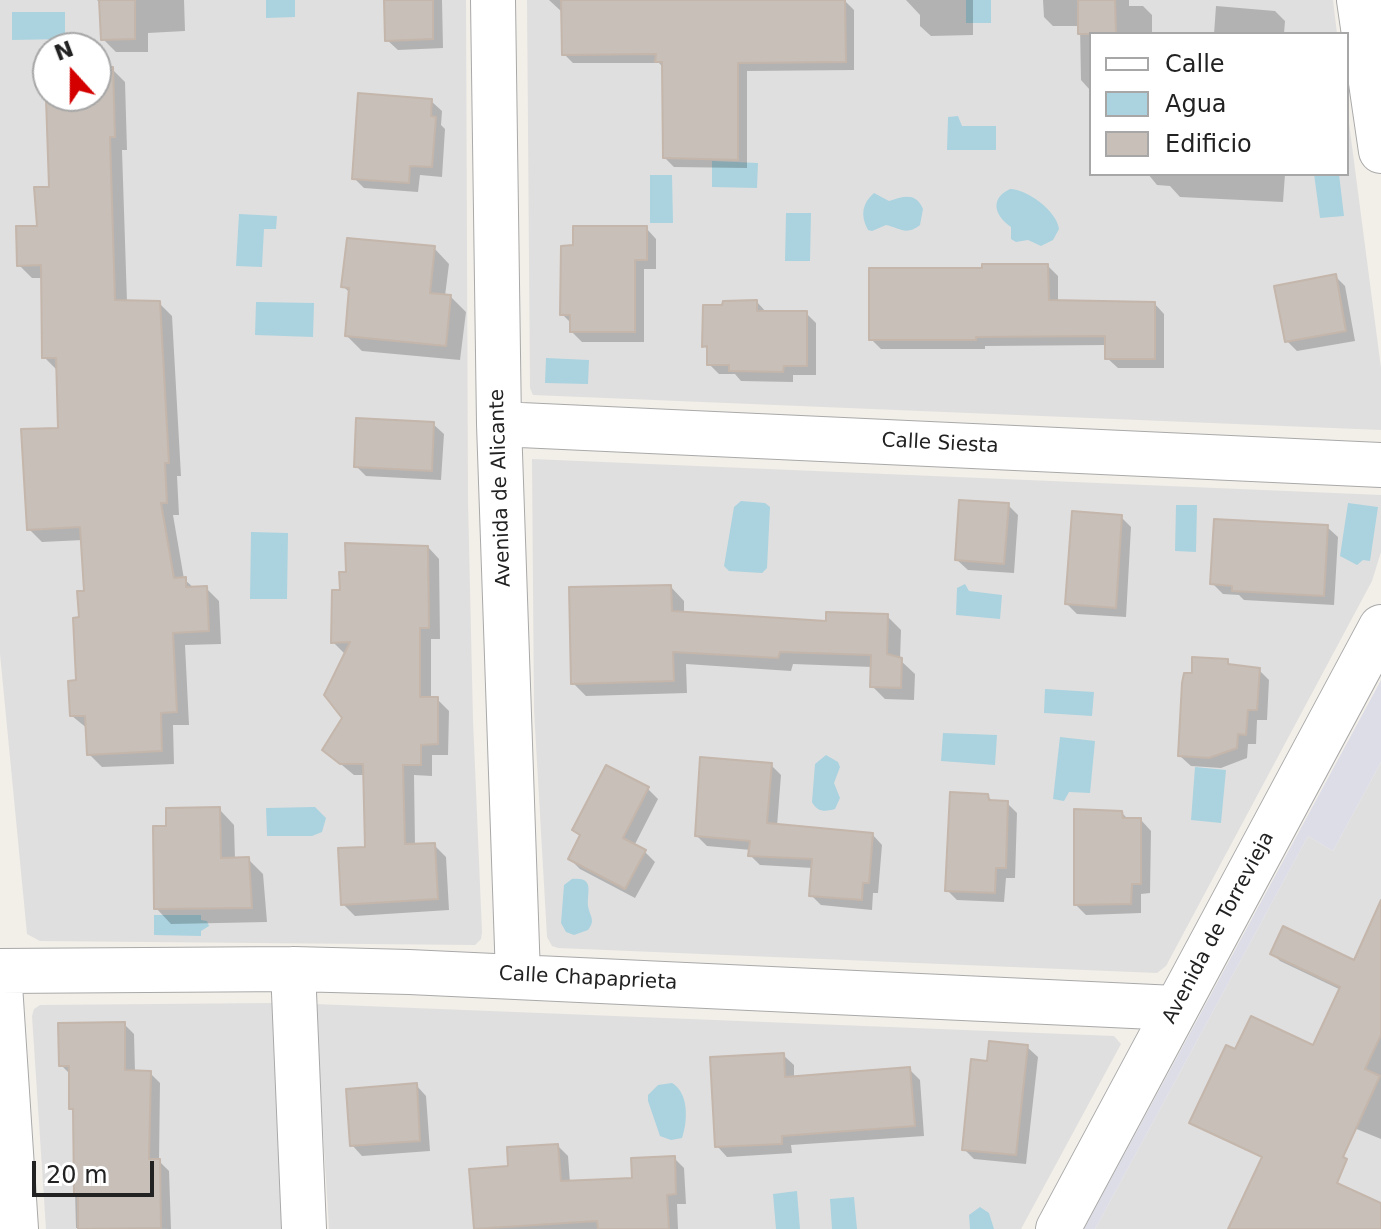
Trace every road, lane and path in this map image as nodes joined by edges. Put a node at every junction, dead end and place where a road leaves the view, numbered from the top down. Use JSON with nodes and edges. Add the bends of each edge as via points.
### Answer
{"nodes":[{"id":1,"x":493,"y":0,"type":"edge"},
{"id":2,"x":1359,"y":0,"type":"edge"},
{"id":3,"x":1381,"y":151,"type":"edge"},
{"id":4,"x":499,"y":424,"type":"junction"},
{"id":5,"x":1381,"y":465,"type":"edge"},
{"id":6,"x":1381,"y":627,"type":"edge"},
{"id":7,"x":293,"y":969,"type":"junction"},
{"id":8,"x":0,"y":971,"type":"edge"},
{"id":9,"x":518,"y":976,"type":"junction"},
{"id":10,"x":0,"y":985,"type":"edge"},
{"id":11,"x":1175,"y":1008,"type":"junction"},
{"id":12,"x":16,"y":1229,"type":"edge"},
{"id":13,"x":304,"y":1229,"type":"edge"},
{"id":14,"x":1058,"y":1229,"type":"edge"}],
"edges":[{"from":1,"to":4,"type":"street","name":"Avenida de Alicante"},
{"from":2,"to":3,"type":"street"},
{"from":4,"to":5,"type":"street","name":"Calle Siesta"},
{"from":4,"to":9,"type":"street","name":"Avenida de Alicante"},
{"from":6,"to":11,"type":"street","name":"Avenida de Torrevieja"},
{"from":7,"to":8,"type":"street","name":"Calle Chapaprieta"},
{"from":7,"to":9,"type":"street","name":"Calle Chapaprieta"},
{"from":7,"to":13,"type":"street"},
{"from":9,"to":11,"type":"street","name":"Calle Chapaprieta"},
{"from":10,"to":12,"type":"street"},
{"from":11,"to":14,"type":"street","name":"Avenida de Torrevieja"}]}
